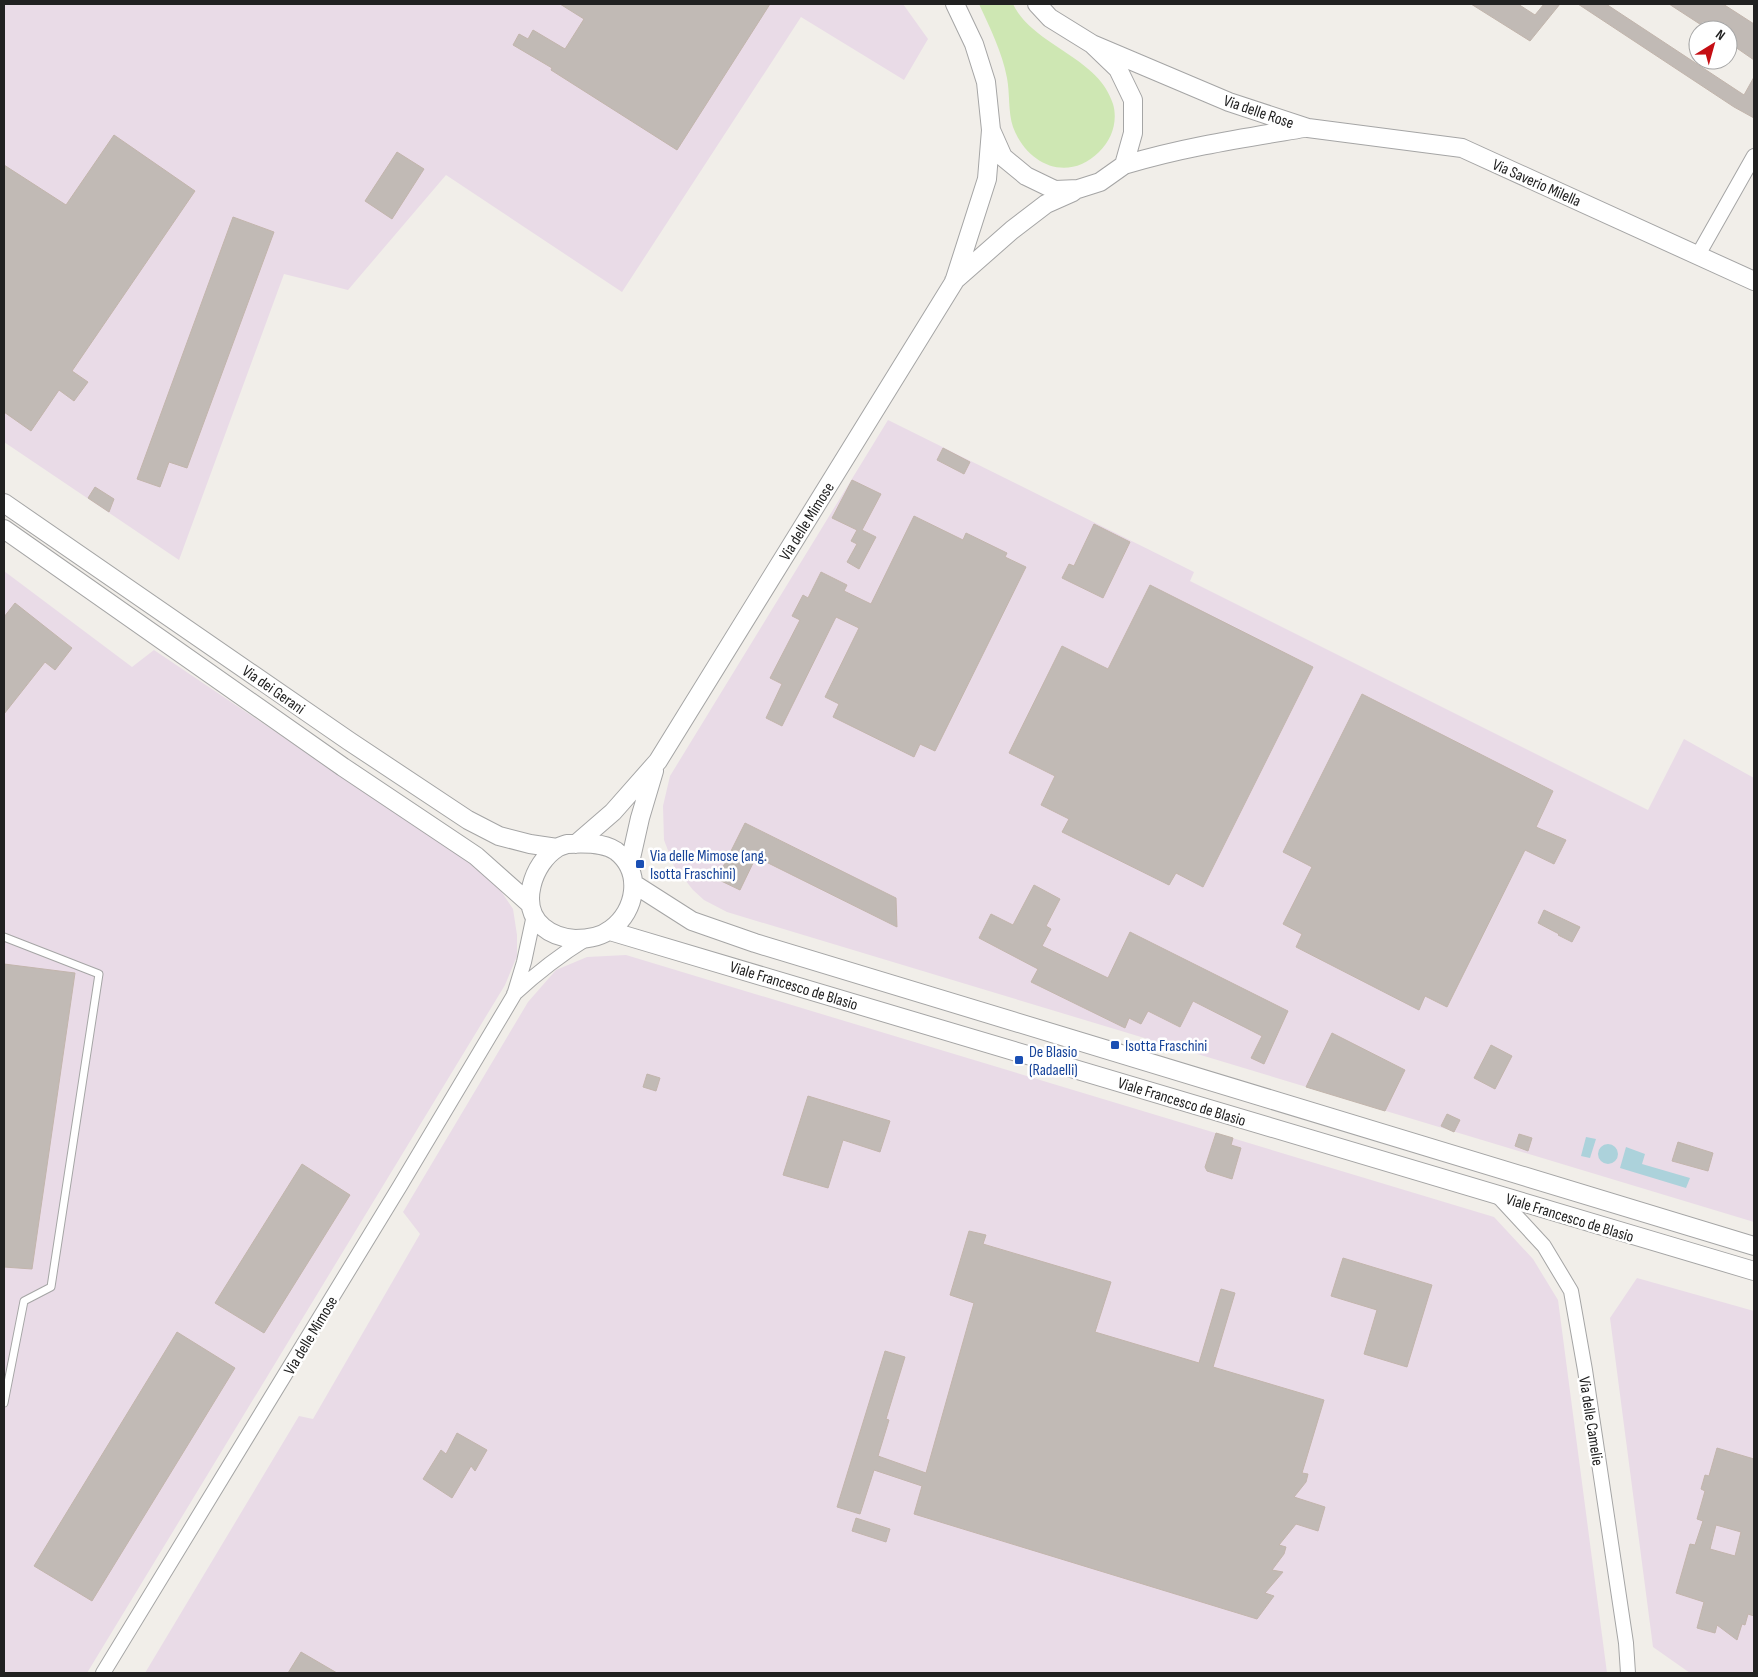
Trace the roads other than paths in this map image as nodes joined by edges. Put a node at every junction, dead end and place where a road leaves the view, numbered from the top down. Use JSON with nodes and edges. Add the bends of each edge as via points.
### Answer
{"nodes":[{"id":1,"x":955,"y":4,"type":"edge"},
{"id":2,"x":1036,"y":4,"type":"edge"},
{"id":3,"x":1092,"y":44,"type":"junction"},
{"id":4,"x":1308,"y":128,"type":"junction"},
{"id":5,"x":991,"y":130,"type":"junction"},
{"id":6,"x":1754,"y":156,"type":"edge"},
{"id":7,"x":1124,"y":165,"type":"junction"},
{"id":8,"x":1078,"y":190,"type":"junction"},
{"id":9,"x":1698,"y":255,"type":"junction"},
{"id":10,"x":1754,"y":281,"type":"edge"},
{"id":11,"x":954,"y":282,"type":"junction"},
{"id":12,"x":4,"y":503,"type":"edge"},
{"id":13,"x":4,"y":529,"type":"edge"},
{"id":14,"x":658,"y":761,"type":"junction"},
{"id":15,"x":576,"y":844,"type":"junction"},
{"id":16,"x":557,"y":848,"type":"junction"},
{"id":17,"x":629,"y":867,"type":"junction"},
{"id":18,"x":634,"y":884,"type":"junction"},
{"id":19,"x":532,"y":909,"type":"junction"},
{"id":20,"x":610,"y":931,"type":"junction"},
{"id":21,"x":4,"y":937,"type":"edge"},
{"id":22,"x":586,"y":939,"type":"junction"},
{"id":23,"x":514,"y":995,"type":"junction"},
{"id":24,"x":1496,"y":1194,"type":"junction"},
{"id":25,"x":1754,"y":1246,"type":"edge"},
{"id":26,"x":1754,"y":1272,"type":"edge"},
{"id":27,"x":4,"y":1403,"type":"edge"},
{"id":28,"x":103,"y":1673,"type":"edge"},
{"id":29,"x":1628,"y":1673,"type":"edge"}],
"edges":[{"from":1,"to":5,"type":"street","via":[[974,44],[986,82]]},
{"from":2,"to":3,"type":"street","via":[[1050,18]]},
{"from":3,"to":4,"type":"street","name":"Via delle Rose","via":[[1229,102]]},
{"from":3,"to":7,"type":"street","via":[[1118,69],[1133,100],[1134,133]]},
{"from":4,"to":7,"type":"street","name":"Via delle Rose","via":[[1212,144]]},
{"from":4,"to":9,"type":"street","name":"Via Saverio Milella","via":[[1462,148]]},
{"from":5,"to":8,"type":"street","via":[[1003,157],[1026,176],[1055,190]]},
{"from":5,"to":11,"type":"street","name":"Via delle Mimose","via":[[987,179]]},
{"from":6,"to":9,"type":"street"},
{"from":7,"to":8,"type":"street","name":"Via delle Rose","via":[[1100,182]]},
{"from":8,"to":11,"type":"street","name":"Via delle Mimose","via":[[1046,204]]},
{"from":9,"to":10,"type":"street","name":"Via Saverio Milella"},
{"from":11,"to":14,"type":"street","name":"Via delle Mimose"},
{"from":12,"to":16,"type":"street","name":"Via dei Gerani","via":[[468,820],[499,836]]},
{"from":13,"to":19,"type":"street","name":"Via dei Gerani","via":[[343,767],[476,856]]},
{"from":14,"to":15,"type":"street","name":"Via delle Mimose","via":[[613,812]]},
{"from":14,"to":17,"type":"street","name":"Via delle Mimose"},
{"from":15,"to":16,"type":"street"},
{"from":15,"to":17,"type":"street","via":[[596,844],[615,851]]},
{"from":16,"to":19,"type":"street","via":[[537,874],[530,892]]},
{"from":17,"to":18,"type":"street"},
{"from":18,"to":20,"type":"street","via":[[629,907]]},
{"from":18,"to":25,"type":"street","name":"Viale Francesco de Blasio","via":[[692,921],[755,943]]},
{"from":19,"to":22,"type":"street","via":[[542,927],[555,934]]},
{"from":19,"to":23,"type":"street","via":[[524,962]]},
{"from":20,"to":22,"type":"street"},
{"from":20,"to":24,"type":"street","name":"Viale Francesco de Blasio"},
{"from":21,"to":27,"type":"lane","via":[[99,974],[52,1287],[24,1301]]},
{"from":22,"to":23,"type":"street","via":[[538,972]]},
{"from":23,"to":28,"type":"street","name":"Via delle Mimose"},
{"from":24,"to":26,"type":"street","name":"Viale Francesco de Blasio"},
{"from":24,"to":29,"type":"street","name":"Via delle Camelie","via":[[1544,1246],[1571,1291]]}]}
